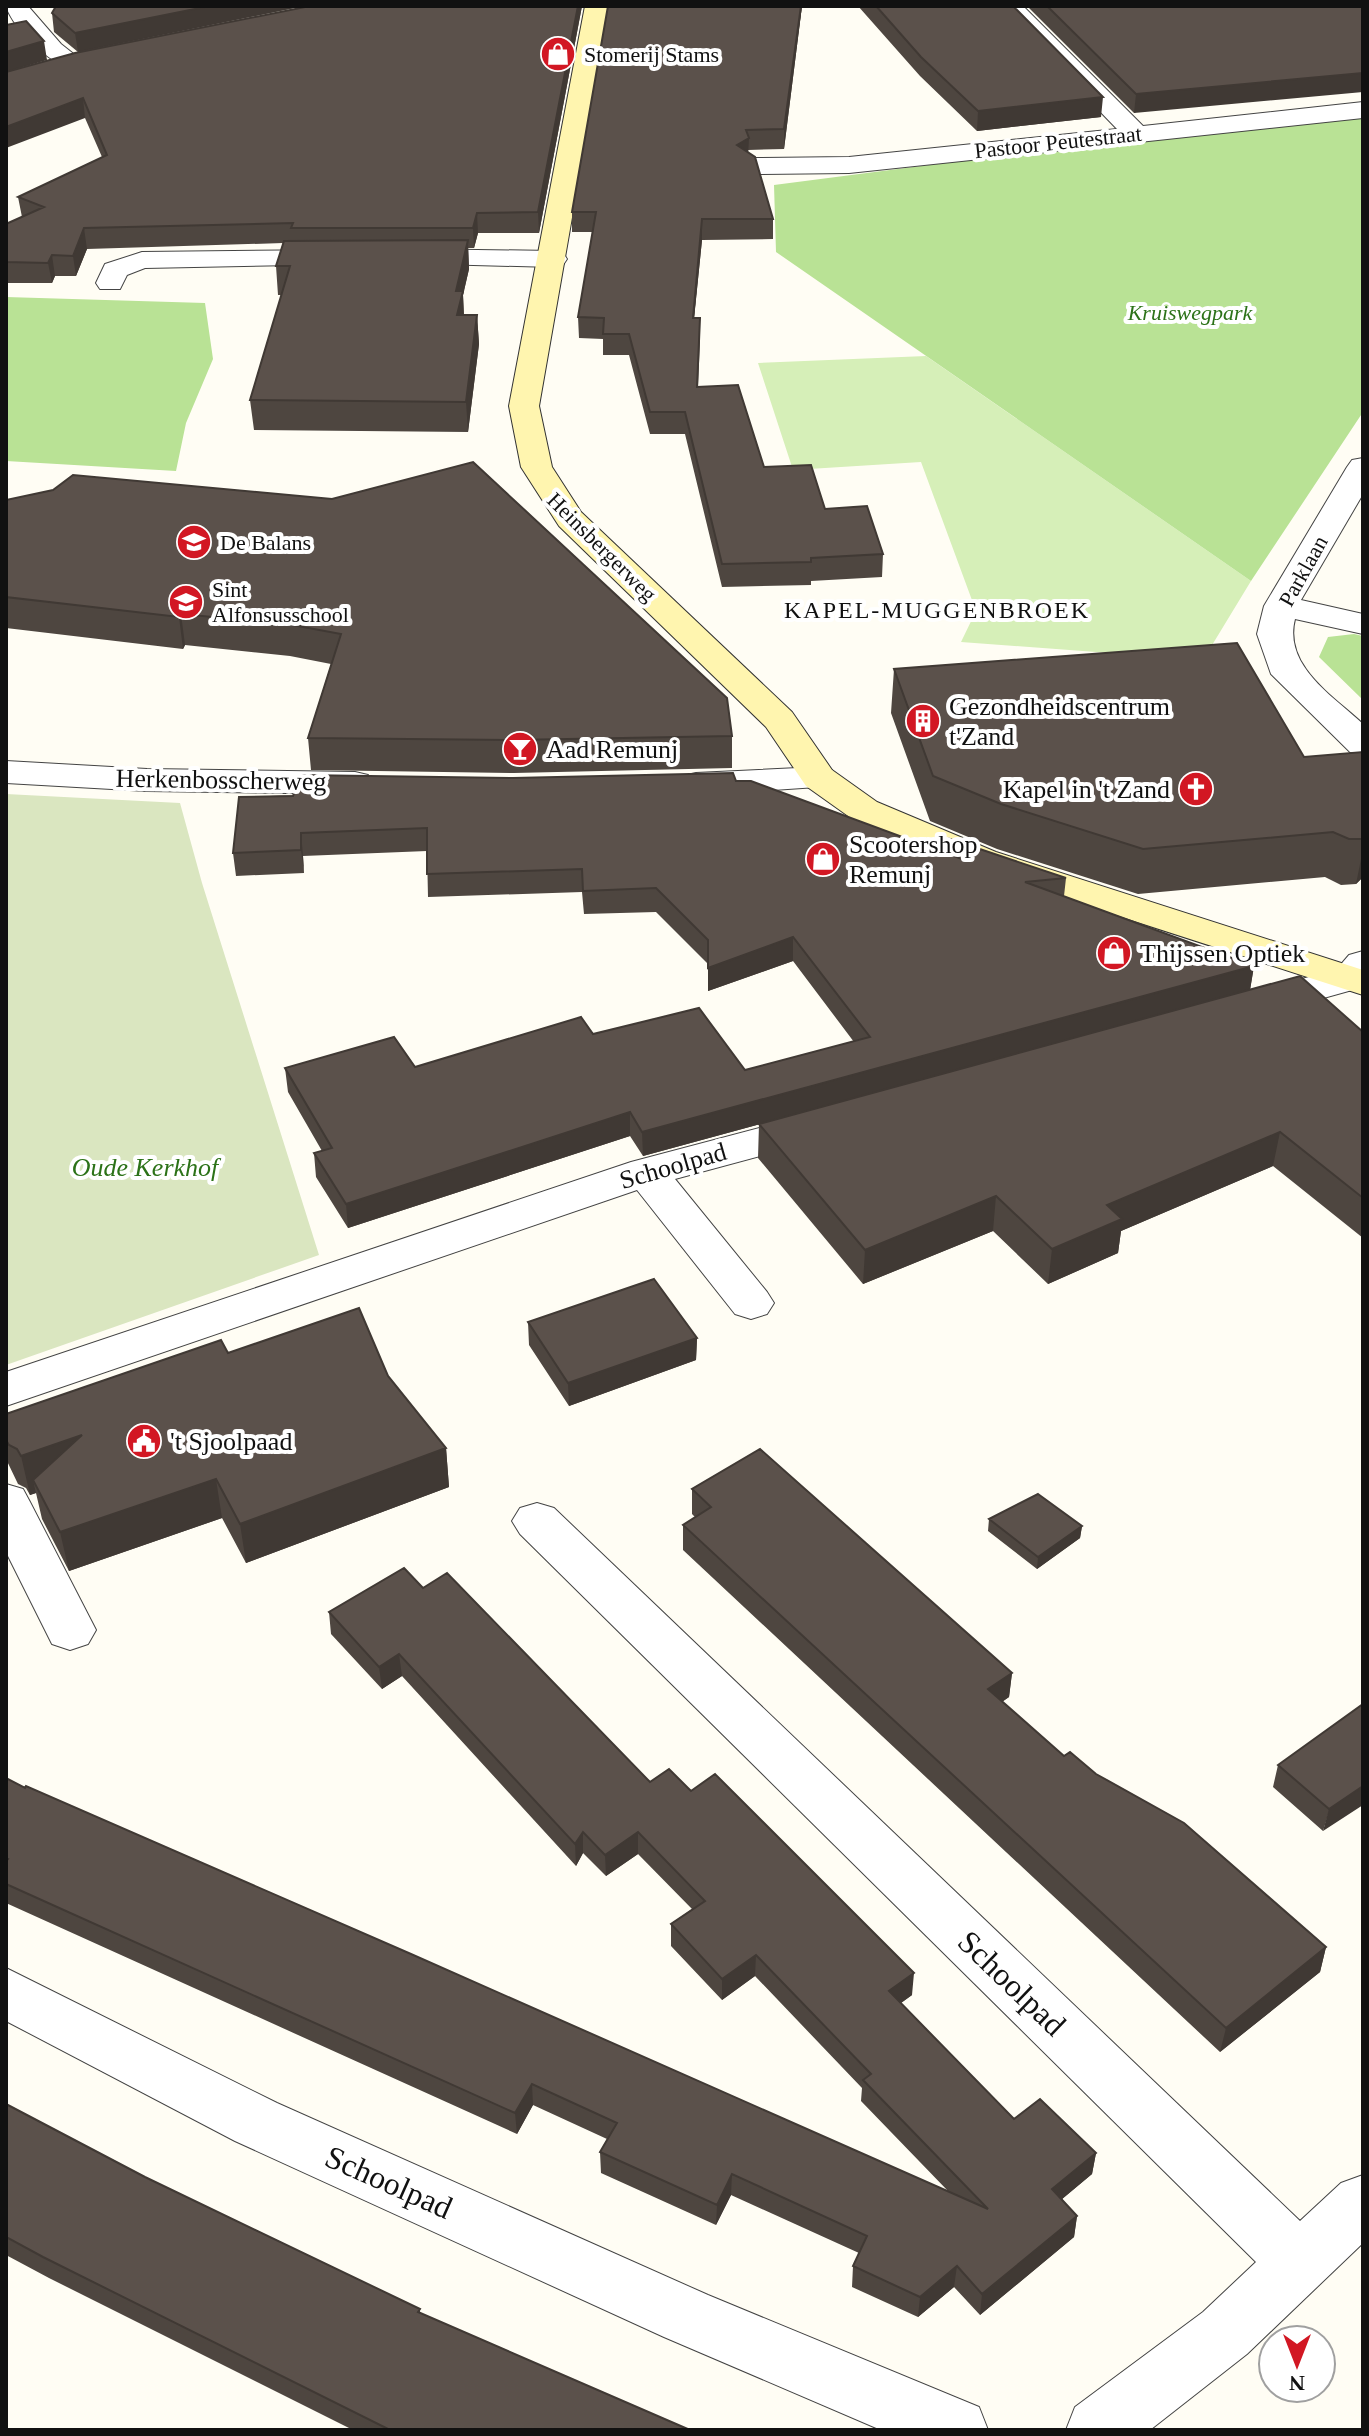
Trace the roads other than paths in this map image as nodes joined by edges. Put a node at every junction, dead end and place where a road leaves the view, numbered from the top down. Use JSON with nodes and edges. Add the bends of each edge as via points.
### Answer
{"nodes":[{"id":1,"x":15,"y":6,"type":"edge"},
{"id":2,"x":597,"y":6,"type":"edge"},
{"id":3,"x":1010,"y":6,"type":"edge"},
{"id":4,"x":99,"y":58,"type":"edge"},
{"id":5,"x":73,"y":63,"type":"junction"},
{"id":6,"x":44,"y":71,"type":"edge"},
{"id":7,"x":1363,"y":110,"type":"edge"},
{"id":8,"x":1137,"y":134,"type":"junction"},
{"id":9,"x":753,"y":166,"type":"edge"},
{"id":10,"x":357,"y":258,"type":"edge"},
{"id":11,"x":388,"y":258,"type":"edge"},
{"id":12,"x":553,"y":259,"type":"junction"},
{"id":13,"x":110,"y":283,"type":"dead end"},
{"id":14,"x":1363,"y":467,"type":"edge"},
{"id":15,"x":1281,"y":606,"type":"junction"},
{"id":16,"x":1363,"y":624,"type":"edge"},
{"id":17,"x":1363,"y":744,"type":"edge"},
{"id":18,"x":6,"y":772,"type":"edge"},
{"id":19,"x":819,"y":778,"type":"junction"},
{"id":20,"x":383,"y":784,"type":"edge"},
{"id":21,"x":667,"y":784,"type":"edge"},
{"id":22,"x":1359,"y":975,"type":"edge"},
{"id":23,"x":1221,"y":1015,"type":"edge"},
{"id":24,"x":854,"y":1117,"type":"edge"},
{"id":25,"x":646,"y":1172,"type":"junction"},
{"id":26,"x":751,"y":1303,"type":"dead end"},
{"id":27,"x":6,"y":1389,"type":"edge"},
{"id":28,"x":6,"y":1502,"type":"edge"},
{"id":29,"x":537,"y":1521,"type":"dead end"},
{"id":30,"x":70,"y":1630,"type":"dead end"},
{"id":31,"x":6,"y":1993,"type":"edge"},
{"id":32,"x":1363,"y":2203,"type":"edge"},
{"id":33,"x":1299,"y":2262,"type":"junction"},
{"id":34,"x":956,"y":2430,"type":"edge"},
{"id":35,"x":1098,"y":2430,"type":"edge"}],
"edges":[{"from":1,"to":5,"type":"street","via":[[52,49]]},
{"from":2,"to":12,"type":"street","name":"Heinsbergerweg"},
{"from":3,"to":8,"type":"street"},
{"from":4,"to":5,"type":"street"},
{"from":5,"to":6,"type":"street"},
{"from":7,"to":8,"type":"street","name":"Pastoor Peutestraat"},
{"from":8,"to":9,"type":"street","name":"Pastoor Peutestraat","via":[[849,165]]},
{"from":10,"to":13,"type":"street","via":[[142,260],[115,270]]},
{"from":11,"to":12,"type":"street"},
{"from":12,"to":19,"type":"street","name":"Heinsbergerweg","via":[[524,406],[526,444],[540,482],[570,519],[779,720]]},
{"from":14,"to":15,"type":"street","name":"Parklaan"},
{"from":15,"to":16,"type":"street"},
{"from":15,"to":17,"type":"street","name":"Parklaan","via":[[1274,634],[1283,667]]},
{"from":18,"to":20,"type":"street","name":"Herkenbosscherweg"},
{"from":19,"to":21,"type":"street"},
{"from":19,"to":22,"type":"street","name":"Heinsbergerweg","via":[[864,810],[983,860]]},
{"from":22,"to":23,"type":"street"},
{"from":24,"to":25,"type":"street","name":"Schoolpad"},
{"from":25,"to":26,"type":"street"},
{"from":25,"to":27,"type":"street","name":"Schoolpad"},
{"from":28,"to":30,"type":"street"},
{"from":29,"to":33,"type":"street","name":"Schoolpad"},
{"from":31,"to":34,"type":"street","name":"Schoolpad","via":[[256,2122],[686,2316]]},
{"from":32,"to":33,"type":"street"},
{"from":33,"to":35,"type":"street","via":[[1225,2333]]}]}
